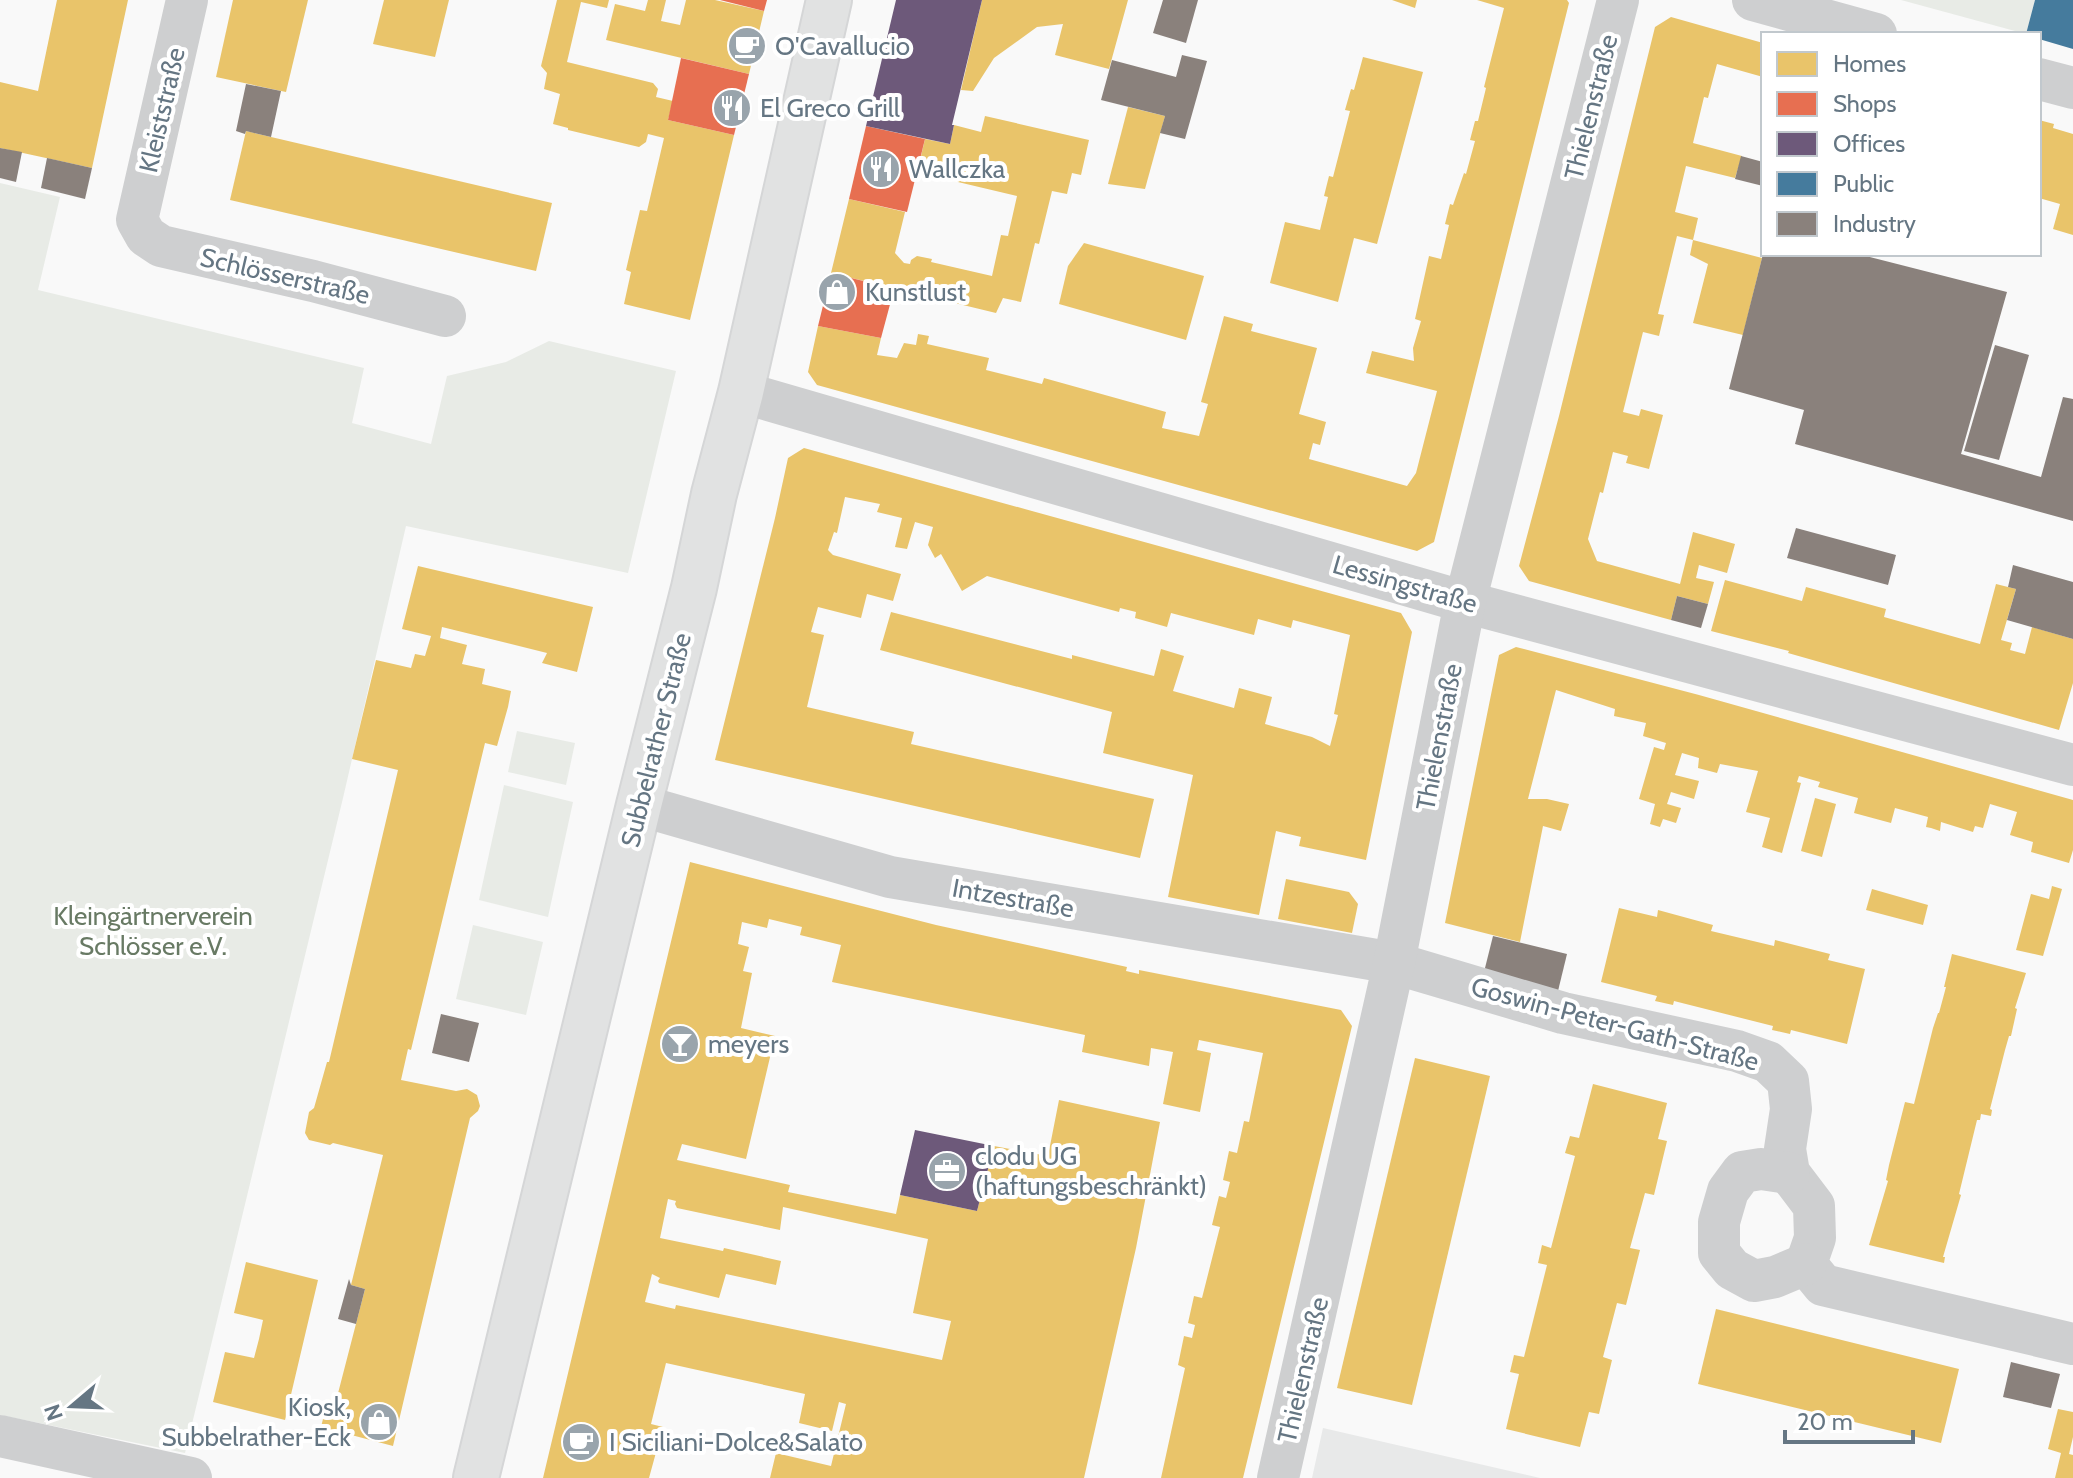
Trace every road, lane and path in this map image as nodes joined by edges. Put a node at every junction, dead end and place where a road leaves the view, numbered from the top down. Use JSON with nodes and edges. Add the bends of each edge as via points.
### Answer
{"nodes":[{"id":1,"x":187,"y":0,"type":"edge"},
{"id":2,"x":829,"y":0,"type":"edge"},
{"id":3,"x":1618,"y":0,"type":"edge"},
{"id":4,"x":1753,"y":0,"type":"edge"},
{"id":5,"x":1869,"y":32,"type":"edge"},
{"id":6,"x":2041,"y":80,"type":"edge"},
{"id":7,"x":2073,"y":88,"type":"edge"},
{"id":8,"x":137,"y":220,"type":"joint"},
{"id":9,"x":445,"y":316,"type":"dead end"},
{"id":10,"x":741,"y":392,"type":"junction"},
{"id":11,"x":1465,"y":602,"type":"junction"},
{"id":12,"x":2073,"y":765,"type":"edge"},
{"id":13,"x":639,"y":805,"type":"junction"},
{"id":14,"x":1394,"y":963,"type":"junction"},
{"id":15,"x":1789,"y":1173,"type":"junction"},
{"id":16,"x":1806,"y":1264,"type":"junction"},
{"id":17,"x":2073,"y":1344,"type":"edge"},
{"id":18,"x":0,"y":1436,"type":"edge"},
{"id":19,"x":191,"y":1478,"type":"edge"},
{"id":20,"x":476,"y":1478,"type":"edge"},
{"id":21,"x":1278,"y":1478,"type":"edge"}],
"edges":[{"from":1,"to":8,"type":"street","name":"Kleiststraße"},
{"from":2,"to":10,"type":"main road","name":"Subbelrather Straße"},
{"from":3,"to":11,"type":"street","name":"Thielenstraße"},
{"from":4,"to":5,"type":"street"},
{"from":6,"to":7,"type":"street"},
{"from":8,"to":9,"type":"street","name":"Schlösserstraße","via":[[146,236],[161,246]]},
{"from":10,"to":11,"type":"street","name":"Lessingstraße"},
{"from":10,"to":13,"type":"main road","name":"Subbelrather Straße"},
{"from":11,"to":12,"type":"street","name":"Lessingstraße"},
{"from":11,"to":14,"type":"street","name":"Thielenstraße"},
{"from":13,"to":14,"type":"street","name":"Intzestraße","via":[[890,877]]},
{"from":13,"to":20,"type":"main road","name":"Subbelrather Straße"},
{"from":14,"to":15,"type":"street","name":"Goswin-Peter-Gath-Straße","via":[[1563,1013],[1768,1062],[1788,1081]]},
{"from":14,"to":21,"type":"street","name":"Thielenstraße"},
{"from":15,"to":16,"type":"street","via":[[1814,1206],[1815,1238]]},
{"from":15,"to":16,"type":"street","via":[[1742,1172],[1728,1191],[1719,1222],[1719,1253],[1732,1269],[1754,1281]]},
{"from":16,"to":17,"type":"street","via":[[1823,1285]]},
{"from":18,"to":19,"type":"street"}]}
